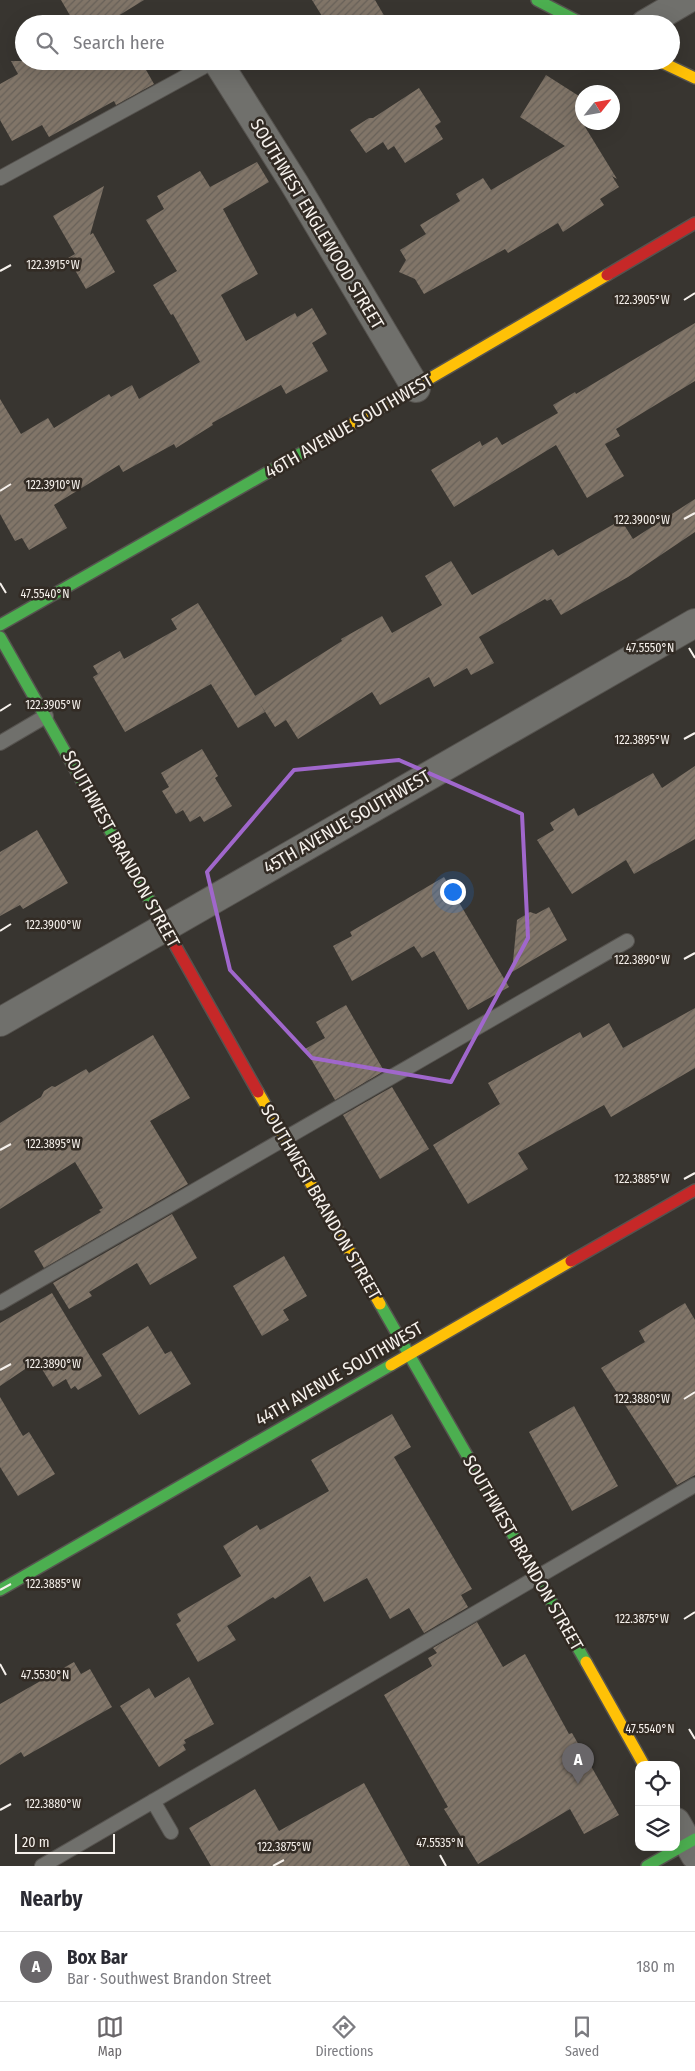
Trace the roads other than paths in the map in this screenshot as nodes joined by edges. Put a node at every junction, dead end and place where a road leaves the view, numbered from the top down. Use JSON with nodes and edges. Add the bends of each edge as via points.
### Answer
{"nodes":[{"id":1,"x":537,"y":0,"type":"edge"},
{"id":2,"x":686,"y":0,"type":"edge"},
{"id":3,"x":566,"y":15,"type":"edge"},
{"id":4,"x":660,"y":15,"type":"edge"},
{"id":5,"x":199,"y":70,"type":"edge"},
{"id":6,"x":222,"y":70,"type":"edge"},
{"id":7,"x":678,"y":70,"type":"edge"},
{"id":8,"x":695,"y":78,"type":"edge"},
{"id":9,"x":0,"y":178,"type":"edge"},
{"id":10,"x":695,"y":224,"type":"edge"},
{"id":11,"x":416,"y":388,"type":"junction"},
{"id":12,"x":695,"y":623,"type":"edge"},
{"id":13,"x":0,"y":625,"type":"edge"},
{"id":14,"x":0,"y":637,"type":"edge"},
{"id":15,"x":46,"y":716,"type":"junction"},
{"id":16,"x":0,"y":743,"type":"edge"},
{"id":17,"x":164,"y":927,"type":"junction"},
{"id":18,"x":626,"y":941,"type":"dead end"},
{"id":19,"x":0,"y":1022,"type":"edge"},
{"id":20,"x":284,"y":1138,"type":"junction"},
{"id":21,"x":695,"y":1190,"type":"edge"},
{"id":22,"x":0,"y":1303,"type":"edge"},
{"id":23,"x":408,"y":1354,"type":"junction"},
{"id":24,"x":695,"y":1485,"type":"edge"},
{"id":25,"x":537,"y":1576,"type":"junction"},
{"id":26,"x":0,"y":1590,"type":"edge"},
{"id":27,"x":642,"y":1761,"type":"edge"},
{"id":28,"x":153,"y":1801,"type":"junction"},
{"id":29,"x":172,"y":1832,"type":"dead end"},
{"id":30,"x":689,"y":1839,"type":"edge"},
{"id":31,"x":42,"y":1866,"type":"edge"},
{"id":32,"x":647,"y":1866,"type":"edge"}],
"edges":[{"from":1,"to":3,"type":"street"},
{"from":2,"to":4,"type":"street"},
{"from":5,"to":9,"type":"lane"},
{"from":6,"to":11,"type":"street","name":"SOUTHWEST ENGLEWOOD STREET","via":[[294,183]]},
{"from":7,"to":8,"type":"street"},
{"from":10,"to":11,"type":"street","name":"46TH AVENUE SOUTHWEST"},
{"from":11,"to":13,"type":"street","name":"46TH AVENUE SOUTHWEST"},
{"from":12,"to":17,"type":"street","name":"45TH AVENUE SOUTHWEST"},
{"from":14,"to":15,"type":"street","name":"SOUTHWEST BRANDON STREET"},
{"from":15,"to":16,"type":"lane"},
{"from":15,"to":17,"type":"street","name":"SOUTHWEST BRANDON STREET"},
{"from":17,"to":19,"type":"street","name":"45TH AVENUE SOUTHWEST"},
{"from":17,"to":20,"type":"street","name":"SOUTHWEST BRANDON STREET"},
{"from":18,"to":20,"type":"lane"},
{"from":20,"to":22,"type":"lane"},
{"from":20,"to":23,"type":"street","name":"SOUTHWEST BRANDON STREET"},
{"from":21,"to":23,"type":"street","name":"44TH AVENUE SOUTHWEST"},
{"from":23,"to":25,"type":"street","name":"SOUTHWEST BRANDON STREET"},
{"from":23,"to":26,"type":"street","name":"44TH AVENUE SOUTHWEST"},
{"from":24,"to":25,"type":"lane"},
{"from":25,"to":27,"type":"street","name":"SOUTHWEST BRANDON STREET"},
{"from":25,"to":28,"type":"lane"},
{"from":28,"to":29,"type":"lane"},
{"from":28,"to":31,"type":"lane"},
{"from":30,"to":32,"type":"street"}]}
